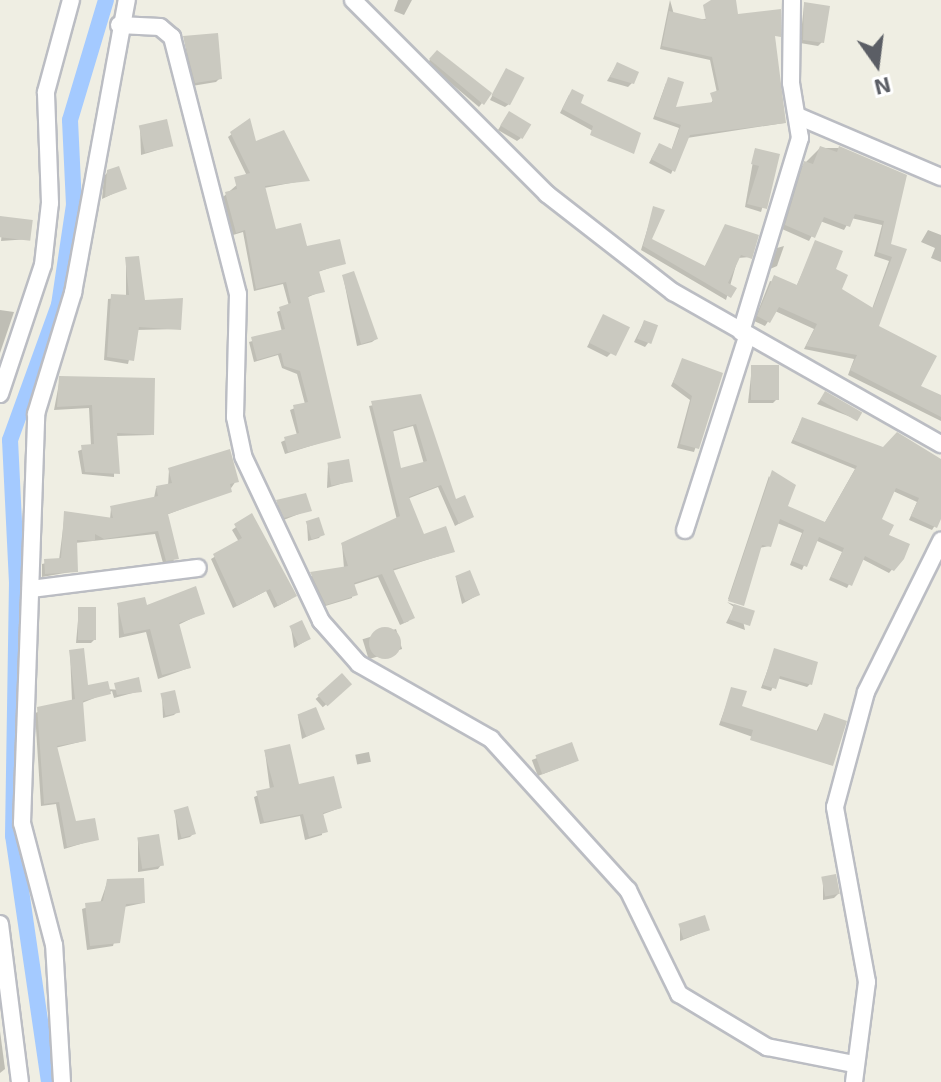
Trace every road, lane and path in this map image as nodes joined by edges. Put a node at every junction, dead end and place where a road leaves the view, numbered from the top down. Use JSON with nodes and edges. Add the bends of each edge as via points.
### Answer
{"nodes":[{"id":1,"x":71,"y":0,"type":"edge"},
{"id":2,"x":127,"y":0,"type":"edge"},
{"id":3,"x":353,"y":0,"type":"edge"},
{"id":4,"x":792,"y":0,"type":"edge"},
{"id":5,"x":119,"y":25,"type":"junction"},
{"id":6,"x":800,"y":117,"type":"junction"},
{"id":7,"x":941,"y":177,"type":"edge"},
{"id":8,"x":744,"y":335,"type":"junction"},
{"id":9,"x":0,"y":394,"type":"edge"},
{"id":10,"x":941,"y":444,"type":"edge"},
{"id":11,"x":685,"y":530,"type":"dead end"},
{"id":12,"x":941,"y":541,"type":"edge"},
{"id":13,"x":198,"y":568,"type":"dead end"},
{"id":14,"x":31,"y":589,"type":"junction"},
{"id":15,"x":0,"y":924,"type":"edge"},
{"id":16,"x":5,"y":969,"type":"edge"},
{"id":17,"x":854,"y":1064,"type":"junction"},
{"id":18,"x":20,"y":1082,"type":"edge"},
{"id":19,"x":62,"y":1082,"type":"edge"},
{"id":20,"x":854,"y":1082,"type":"edge"}],
"edges":[{"from":1,"to":9,"type":"street","via":[[46,92],[50,203],[43,265]]},
{"from":2,"to":5,"type":"street"},
{"from":3,"to":8,"type":"street","via":[[547,194],[673,292]]},
{"from":4,"to":6,"type":"street","via":[[791,83]]},
{"from":5,"to":14,"type":"street","via":[[73,293],[36,414]]},
{"from":5,"to":17,"type":"street","via":[[160,27],[172,37],[238,294],[235,417],[243,456],[321,621],[359,664],[491,739],[628,890],[679,994],[767,1047]]},
{"from":6,"to":7,"type":"street"},
{"from":6,"to":8,"type":"street","via":[[783,210]]},
{"from":8,"to":10,"type":"street"},
{"from":8,"to":11,"type":"street"},
{"from":12,"to":17,"type":"street","via":[[866,692],[835,807],[867,982]]},
{"from":13,"to":14,"type":"street"},
{"from":14,"to":19,"type":"street","via":[[22,823],[54,945]]},
{"from":15,"to":16,"type":"street"},
{"from":16,"to":18,"type":"street"},
{"from":17,"to":20,"type":"street"}]}
